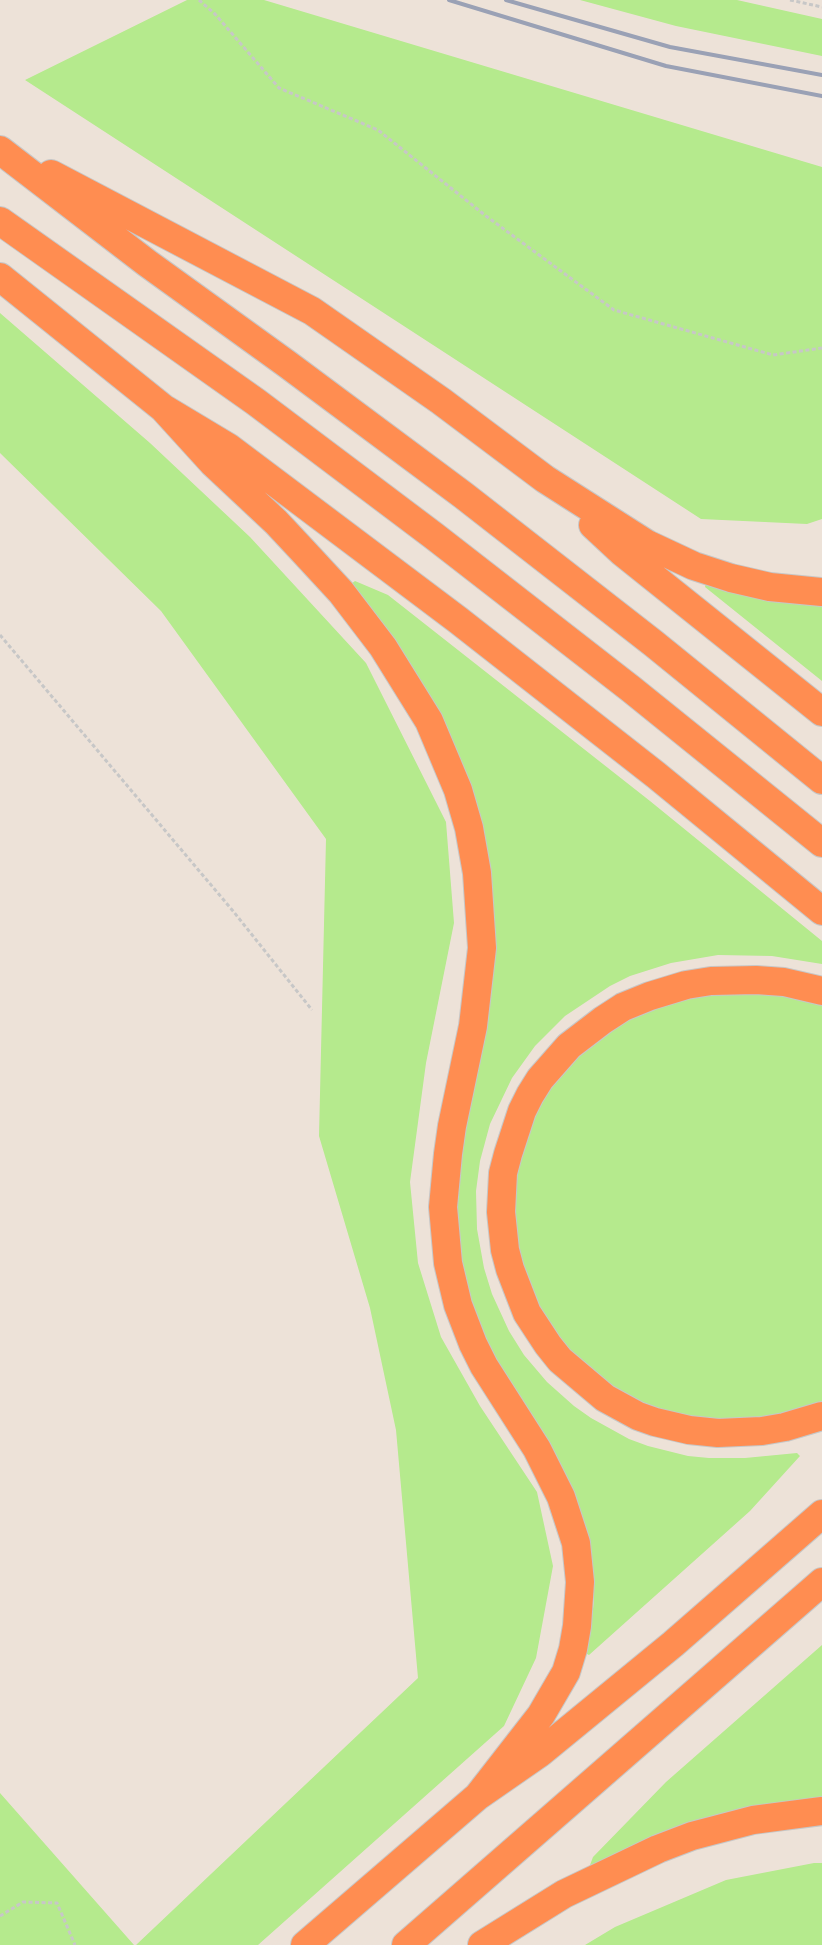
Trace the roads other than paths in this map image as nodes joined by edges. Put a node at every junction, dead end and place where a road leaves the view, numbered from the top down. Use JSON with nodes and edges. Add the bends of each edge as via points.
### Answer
{"nodes":[{"id":1,"x":0,"y":149,"type":"edge"},
{"id":2,"x":0,"y":221,"type":"edge"},
{"id":3,"x":0,"y":277,"type":"edge"},
{"id":4,"x":163,"y":408,"type":"junction"},
{"id":5,"x":545,"y":479,"type":"junction"},
{"id":6,"x":822,"y":592,"type":"edge"},
{"id":7,"x":822,"y":712,"type":"edge"},
{"id":8,"x":822,"y":780,"type":"edge"},
{"id":9,"x":822,"y":843,"type":"edge"},
{"id":10,"x":822,"y":910,"type":"edge"},
{"id":11,"x":822,"y":991,"type":"edge"},
{"id":12,"x":822,"y":1416,"type":"edge"},
{"id":13,"x":822,"y":1514,"type":"edge"},
{"id":14,"x":822,"y":1582,"type":"edge"},
{"id":15,"x":478,"y":1796,"type":"junction"},
{"id":16,"x":822,"y":1811,"type":"edge"},
{"id":17,"x":305,"y":1945,"type":"edge"},
{"id":18,"x":406,"y":1945,"type":"edge"},
{"id":19,"x":482,"y":1945,"type":"edge"}],
"edges":[{"from":1,"to":5,"type":"highway","via":[[312,311]]},
{"from":1,"to":8,"type":"highway","via":[[147,263],[463,495]]},
{"from":2,"to":9,"type":"highway","via":[[256,402],[434,536],[638,694]]},
{"from":3,"to":4,"type":"highway"},
{"from":4,"to":10,"type":"highway","via":[[228,447],[443,608]]},
{"from":4,"to":15,"type":"highway","via":[[341,592],[384,647],[429,721],[467,819],[478,874],[482,948],[473,1026],[448,1154],[444,1207],[448,1263],[458,1305],[473,1344],[537,1449],[561,1497],[576,1543],[580,1582],[577,1626],[566,1672],[541,1715]]},
{"from":5,"to":6,"type":"highway","via":[[633,536],[694,566],[770,588]]},
{"from":5,"to":7,"type":"highway","via":[[622,552]]},
{"from":11,"to":12,"type":"highway","via":[[784,982],[711,981],[650,996],[603,1020],[569,1046],[530,1095],[503,1174],[501,1212],[505,1250],[527,1312],[560,1360],[605,1398],[655,1422],[718,1433],[762,1431]]},
{"from":13,"to":15,"type":"highway","via":[[673,1644],[562,1735]]},
{"from":14,"to":18,"type":"highway"},
{"from":15,"to":17,"type":"highway"},
{"from":16,"to":19,"type":"highway","via":[[744,1822],[658,1848],[564,1894]]}]}
